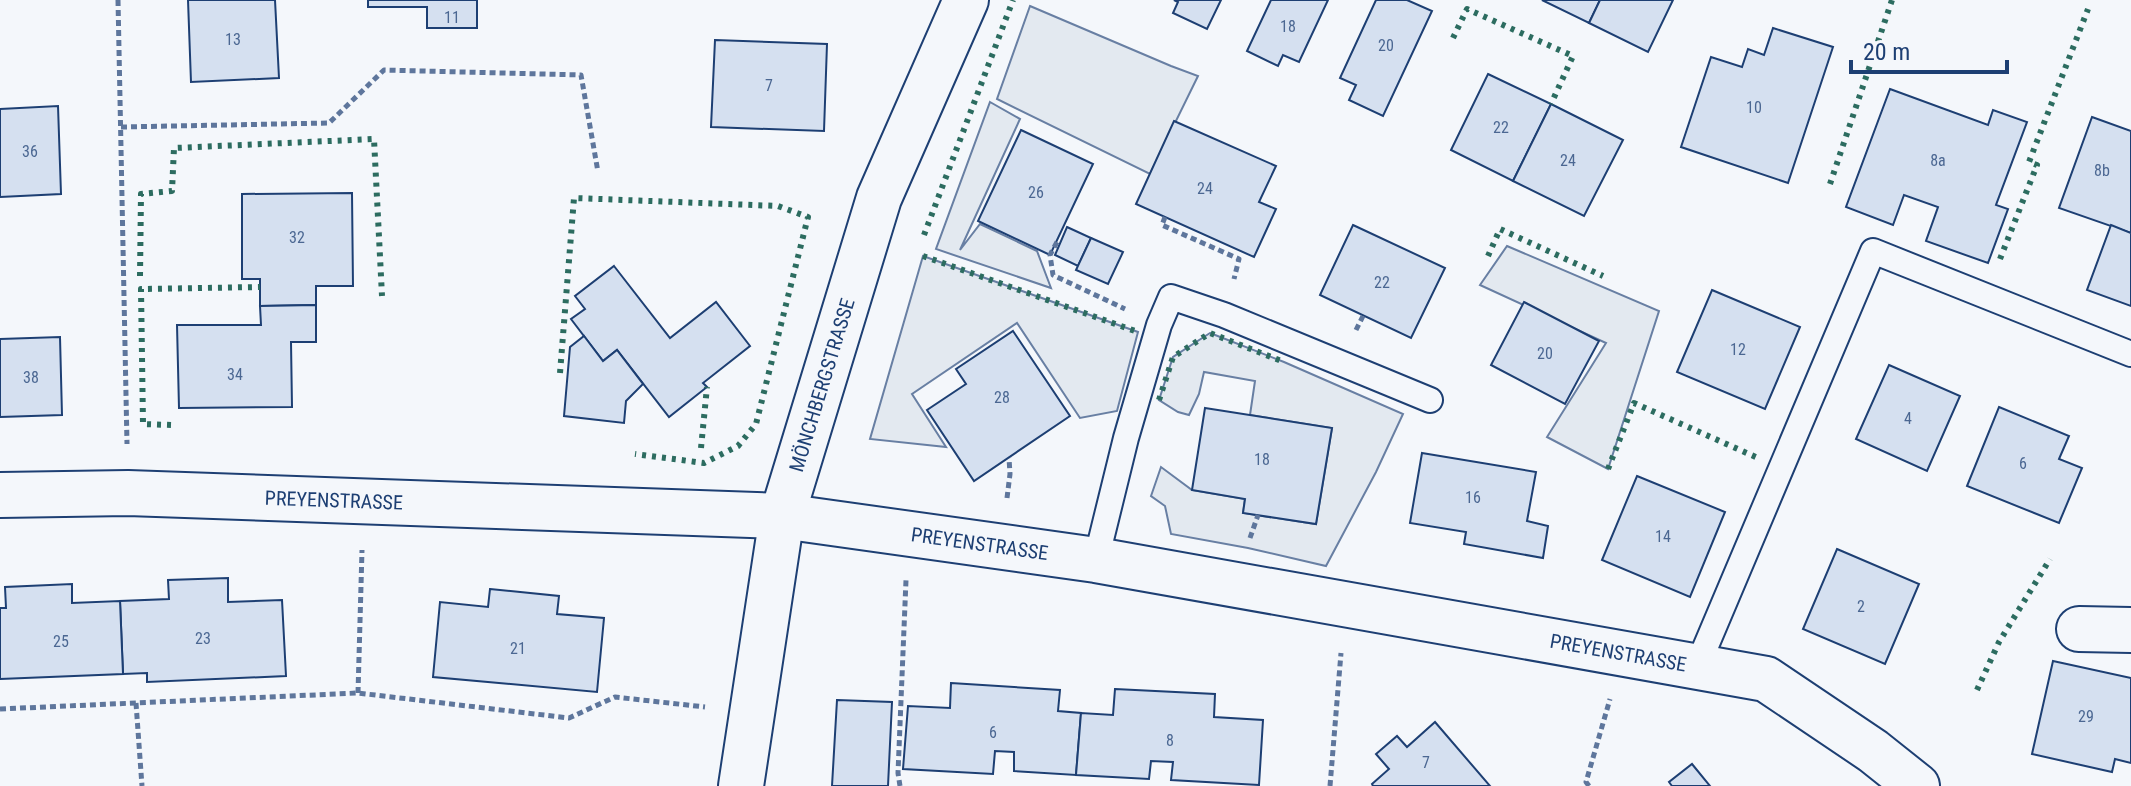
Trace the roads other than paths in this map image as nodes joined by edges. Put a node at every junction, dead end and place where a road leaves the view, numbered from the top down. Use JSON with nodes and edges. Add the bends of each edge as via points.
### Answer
{"nodes":[{"id":1,"x":966,"y":0,"type":"edge"},
{"id":2,"x":2131,"y":354,"type":"edge"},
{"id":3,"x":1430,"y":400,"type":"dead end"},
{"id":4,"x":0,"y":495,"type":"edge"},
{"id":5,"x":782,"y":516,"type":"junction"},
{"id":6,"x":1096,"y":560,"type":"junction"},
{"id":7,"x":2079,"y":629,"type":"dead end"},
{"id":8,"x":2131,"y":630,"type":"edge"},
{"id":9,"x":1697,"y":667,"type":"junction"},
{"id":10,"x":741,"y":786,"type":"edge"},
{"id":11,"x":1917,"y":786,"type":"edge"}],
"edges":[{"from":1,"to":5,"type":"street","name":"MÖNCHBERGSTRASSE","via":[[879,198]]},
{"from":2,"to":9,"type":"lane","via":[[1873,251]]},
{"from":3,"to":6,"type":"lane","via":[[1171,297],[1126,438]]},
{"from":4,"to":5,"type":"street","name":"PREYENSTRASSE","via":[[128,493]]},
{"from":5,"to":6,"type":"street","name":"PREYENSTRASSE"},
{"from":5,"to":10,"type":"street","name":"MÖNCHBERGSTRASSE"},
{"from":6,"to":9,"type":"street","name":"PREYENSTRASSE"},
{"from":7,"to":8,"type":"street"},
{"from":9,"to":11,"type":"street","name":"PREYENSTRASSE","via":[[1766,679]]}]}
